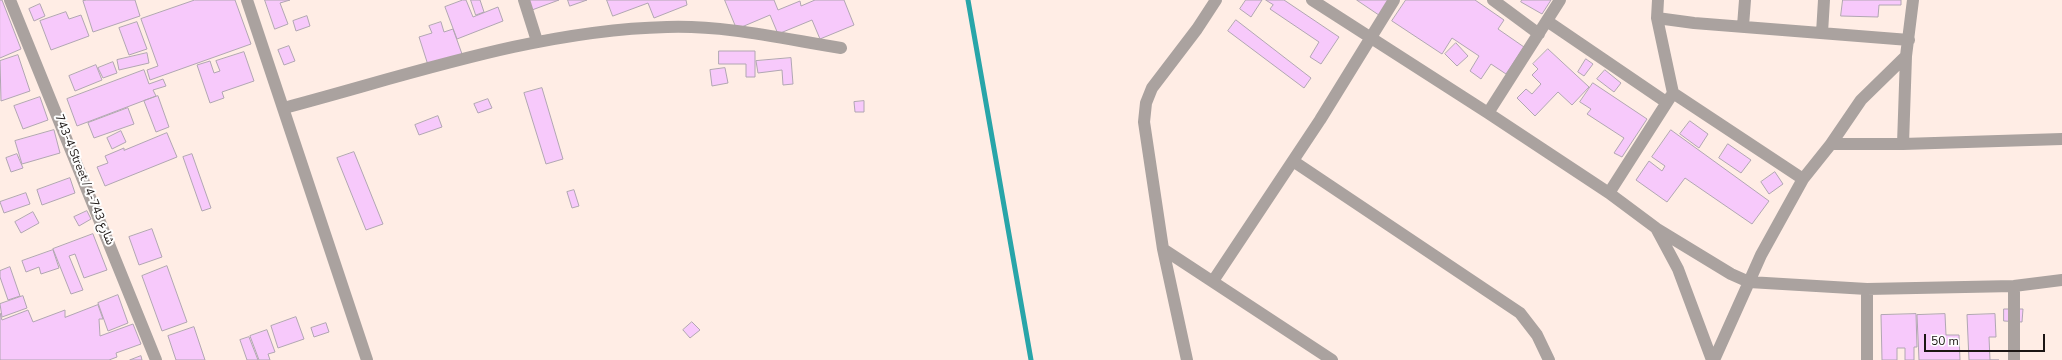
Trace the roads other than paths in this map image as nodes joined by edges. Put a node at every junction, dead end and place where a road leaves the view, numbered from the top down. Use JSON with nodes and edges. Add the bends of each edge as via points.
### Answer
{"nodes":[{"id":1,"x":10,"y":0,"type":"edge"},
{"id":2,"x":247,"y":0,"type":"edge"},
{"id":3,"x":524,"y":0,"type":"edge"},
{"id":4,"x":1216,"y":0,"type":"edge"},
{"id":5,"x":1312,"y":0,"type":"edge"},
{"id":6,"x":1394,"y":0,"type":"edge"},
{"id":7,"x":1493,"y":0,"type":"edge"},
{"id":8,"x":1560,"y":0,"type":"edge"},
{"id":9,"x":1658,"y":0,"type":"edge"},
{"id":10,"x":1745,"y":0,"type":"edge"},
{"id":11,"x":1824,"y":0,"type":"edge"},
{"id":12,"x":1913,"y":0,"type":"edge"},
{"id":13,"x":1657,"y":18,"type":"junction"},
{"id":14,"x":1547,"y":21,"type":"junction"},
{"id":15,"x":1743,"y":26,"type":"junction"},
{"id":16,"x":1822,"y":33,"type":"junction"},
{"id":17,"x":1539,"y":34,"type":"junction"},
{"id":18,"x":1370,"y":38,"type":"junction"},
{"id":19,"x":1909,"y":40,"type":"junction"},
{"id":20,"x":537,"y":41,"type":"junction"},
{"id":21,"x":841,"y":48,"type":"dead end"},
{"id":22,"x":1906,"y":56,"type":"junction"},
{"id":23,"x":1670,"y":98,"type":"junction"},
{"id":24,"x":284,"y":108,"type":"junction"},
{"id":25,"x":1488,"y":113,"type":"junction"},
{"id":26,"x":2062,"y":139,"type":"edge"},
{"id":27,"x":1831,"y":144,"type":"junction"},
{"id":28,"x":1902,"y":144,"type":"junction"},
{"id":29,"x":1293,"y":161,"type":"junction"},
{"id":30,"x":1803,"y":179,"type":"junction"},
{"id":31,"x":1609,"y":194,"type":"junction"},
{"id":32,"x":1656,"y":228,"type":"junction"},
{"id":33,"x":1163,"y":249,"type":"junction"},
{"id":34,"x":2062,"y":280,"type":"edge"},
{"id":35,"x":1213,"y":281,"type":"junction"},
{"id":36,"x":1749,"y":282,"type":"junction"},
{"id":37,"x":2014,"y":286,"type":"junction"},
{"id":38,"x":1866,"y":289,"type":"junction"},
{"id":39,"x":156,"y":360,"type":"edge"},
{"id":40,"x":367,"y":360,"type":"edge"},
{"id":41,"x":1187,"y":360,"type":"edge"},
{"id":42,"x":1332,"y":360,"type":"edge"},
{"id":43,"x":1548,"y":360,"type":"edge"},
{"id":44,"x":1713,"y":360,"type":"edge"},
{"id":45,"x":1867,"y":360,"type":"edge"},
{"id":46,"x":2014,"y":360,"type":"edge"}],
"edges":[{"from":1,"to":39,"type":"street","name":"743-4 Street / شارع 743-4"},
{"from":2,"to":24,"type":"street"},
{"from":3,"to":20,"type":"street"},
{"from":4,"to":33,"type":"street","via":[[1152,88],[1146,103],[1145,133]]},
{"from":5,"to":18,"type":"street"},
{"from":6,"to":18,"type":"street"},
{"from":7,"to":17,"type":"street"},
{"from":8,"to":14,"type":"street"},
{"from":9,"to":13,"type":"street"},
{"from":10,"to":15,"type":"street"},
{"from":11,"to":16,"type":"street"},
{"from":12,"to":19,"type":"street"},
{"from":13,"to":15,"type":"street"},
{"from":13,"to":23,"type":"street"},
{"from":14,"to":17,"type":"street"},
{"from":14,"to":23,"type":"street"},
{"from":15,"to":16,"type":"street"},
{"from":16,"to":19,"type":"street"},
{"from":17,"to":25,"type":"street"},
{"from":18,"to":25,"type":"street"},
{"from":18,"to":29,"type":"street"},
{"from":19,"to":22,"type":"street"},
{"from":20,"to":21,"type":"street","via":[[588,32],[668,27],[715,28]]},
{"from":20,"to":24,"type":"street"},
{"from":22,"to":27,"type":"street","via":[[1861,100]]},
{"from":22,"to":28,"type":"street"},
{"from":23,"to":30,"type":"street"},
{"from":23,"to":31,"type":"street"},
{"from":24,"to":40,"type":"street"},
{"from":25,"to":31,"type":"street"},
{"from":26,"to":28,"type":"street"},
{"from":27,"to":28,"type":"street"},
{"from":27,"to":30,"type":"street"},
{"from":29,"to":35,"type":"street"},
{"from":29,"to":43,"type":"street","via":[[1520,313],[1537,335]]},
{"from":30,"to":36,"type":"street"},
{"from":31,"to":32,"type":"street"},
{"from":32,"to":36,"type":"street","via":[[1731,274]]},
{"from":32,"to":44,"type":"street","via":[[1678,269]]},
{"from":33,"to":35,"type":"street"},
{"from":33,"to":41,"type":"street"},
{"from":34,"to":37,"type":"street"},
{"from":35,"to":42,"type":"street"},
{"from":36,"to":38,"type":"street"},
{"from":36,"to":44,"type":"street"},
{"from":37,"to":38,"type":"street"},
{"from":37,"to":46,"type":"street"},
{"from":38,"to":45,"type":"street"}]}
